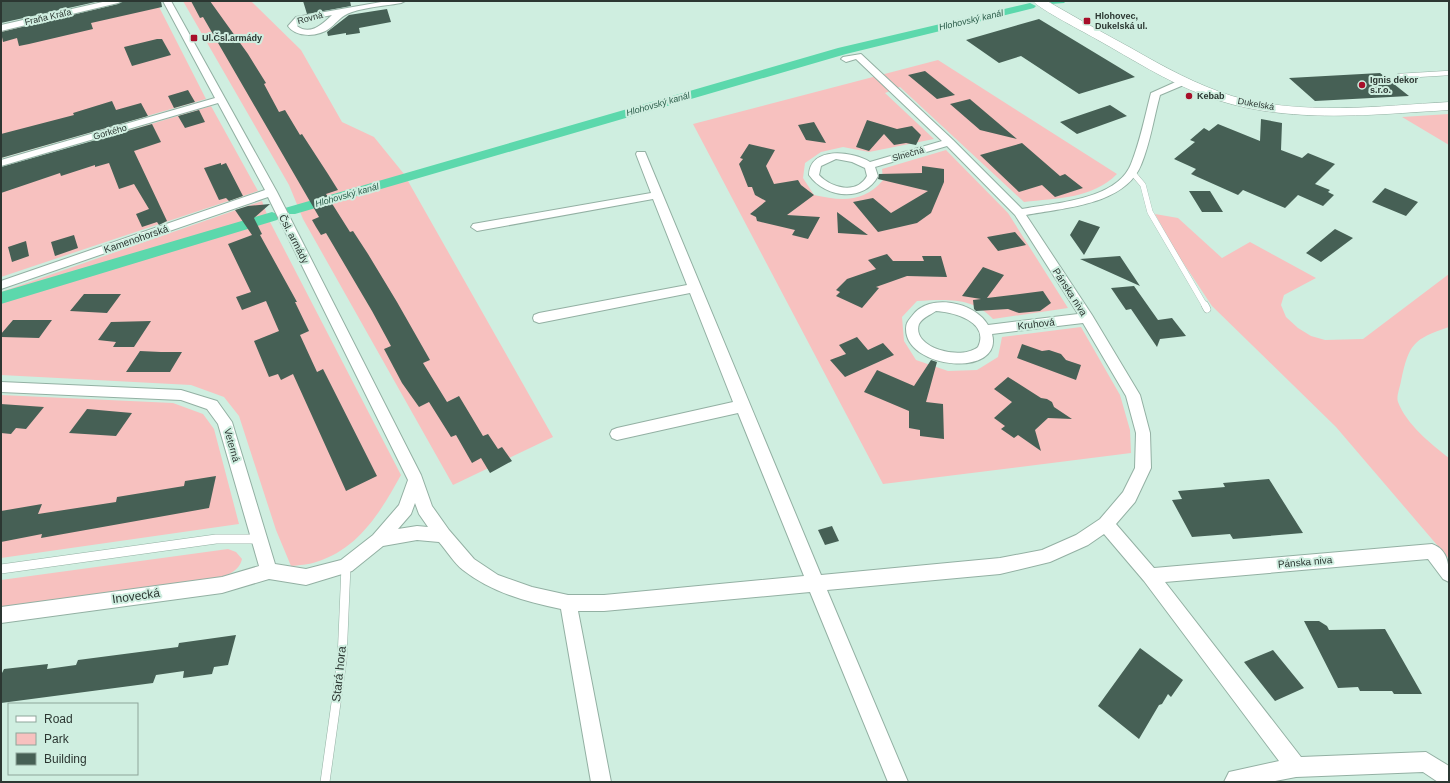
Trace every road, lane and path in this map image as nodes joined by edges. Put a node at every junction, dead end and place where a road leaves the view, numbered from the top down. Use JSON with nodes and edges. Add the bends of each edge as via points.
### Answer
{"nodes":[{"id":1,"x":118,"y":1,"type":"edge"},
{"id":2,"x":166,"y":1,"type":"edge"},
{"id":3,"x":401,"y":1,"type":"edge"},
{"id":4,"x":1039,"y":1,"type":"edge"},
{"id":5,"x":352,"y":10,"type":"junction"},
{"id":6,"x":1,"y":28,"type":"edge"},
{"id":7,"x":846,"y":59,"type":"dead end"},
{"id":8,"x":1449,"y":73,"type":"edge"},
{"id":9,"x":1399,"y":76,"type":"dead end"},
{"id":10,"x":1183,"y":82,"type":"junction"},
{"id":11,"x":219,"y":100,"type":"junction"},
{"id":12,"x":1449,"y":106,"type":"edge"},
{"id":13,"x":949,"y":142,"type":"junction"},
{"id":14,"x":641,"y":154,"type":"dead end"},
{"id":15,"x":1,"y":163,"type":"edge"},
{"id":16,"x":868,"y":166,"type":"junction"},
{"id":17,"x":1132,"y":172,"type":"junction"},
{"id":18,"x":271,"y":192,"type":"junction"},
{"id":19,"x":657,"y":196,"type":"junction"},
{"id":20,"x":1019,"y":213,"type":"junction"},
{"id":21,"x":477,"y":227,"type":"dead end"},
{"id":22,"x":1,"y":285,"type":"edge"},
{"id":23,"x":695,"y":288,"type":"junction"},
{"id":24,"x":1207,"y":309,"type":"dead end"},
{"id":25,"x":539,"y":318,"type":"dead end"},
{"id":26,"x":1087,"y":318,"type":"junction"},
{"id":27,"x":986,"y":330,"type":"junction"},
{"id":28,"x":1,"y":387,"type":"edge"},
{"id":29,"x":742,"y":406,"type":"junction"},
{"id":30,"x":616,"y":434,"type":"dead end"},
{"id":31,"x":416,"y":480,"type":"junction"},
{"id":32,"x":1106,"y":524,"type":"junction"},
{"id":33,"x":443,"y":535,"type":"junction"},
{"id":34,"x":259,"y":540,"type":"junction"},
{"id":35,"x":379,"y":540,"type":"junction"},
{"id":36,"x":346,"y":566,"type":"junction"},
{"id":37,"x":1,"y":569,"type":"edge"},
{"id":38,"x":269,"y":571,"type":"junction"},
{"id":39,"x":1449,"y":574,"type":"edge"},
{"id":40,"x":1150,"y":576,"type":"junction"},
{"id":41,"x":816,"y":584,"type":"junction"},
{"id":42,"x":568,"y":603,"type":"junction"},
{"id":43,"x":1,"y":615,"type":"edge"},
{"id":44,"x":1296,"y":767,"type":"junction"},
{"id":45,"x":1449,"y":778,"type":"edge"},
{"id":46,"x":325,"y":782,"type":"edge"},
{"id":47,"x":601,"y":782,"type":"edge"},
{"id":48,"x":898,"y":782,"type":"edge"},
{"id":49,"x":1234,"y":782,"type":"edge"}],
"edges":[{"from":1,"to":6,"type":"street","name":"Fraňa Kráľa"},
{"from":2,"to":11,"type":"street","name":"Čsl. armády"},
{"from":3,"to":5,"type":"street","name":"Rovná"},
{"from":4,"to":10,"type":"main road","name":"Dukelská"},
{"from":5,"to":5,"type":"street","name":"Rovná","via":[[299,19],[292,26],[301,31],[320,29],[330,24],[335,17]]},
{"from":7,"to":13,"type":"street","name":"Pánska niva","via":[[858,56]]},
{"from":8,"to":9,"type":"lane"},
{"from":10,"to":12,"type":"main road","name":"Dukelská","via":[[1232,100],[1298,111],[1347,112]]},
{"from":10,"to":17,"type":"street","via":[[1156,93],[1136,166]]},
{"from":11,"to":15,"type":"street","name":"Gorkého"},
{"from":11,"to":18,"type":"street","name":"Čsl. armády"},
{"from":13,"to":16,"type":"street","name":"Slnečná"},
{"from":13,"to":20,"type":"street","name":"Pánska niva"},
{"from":14,"to":19,"type":"street"},
{"from":16,"to":16,"type":"street","via":[[862,161],[845,156],[828,158],[816,165],[814,175],[824,186],[854,190],[869,183],[872,172]]},
{"from":17,"to":20,"type":"street","via":[[1114,190],[1093,200]]},
{"from":17,"to":24,"type":"lane","via":[[1141,180],[1148,197],[1150,212]]},
{"from":18,"to":22,"type":"street","name":"Kamenohorská"},
{"from":18,"to":31,"type":"street","name":"Čsl. armády"},
{"from":19,"to":21,"type":"street"},
{"from":19,"to":23,"type":"street"},
{"from":20,"to":26,"type":"street","name":"Pánska niva"},
{"from":23,"to":25,"type":"street"},
{"from":23,"to":29,"type":"street"},
{"from":26,"to":27,"type":"street","name":"Kruhová"},
{"from":26,"to":32,"type":"street","name":"Pánska niva","via":[[1133,395],[1143,433],[1143,468],[1129,497]]},
{"from":27,"to":27,"type":"street","via":[[986,346],[980,353],[971,358],[948,360],[931,354],[917,343],[912,326],[923,311],[946,307],[970,314],[980,321]]},
{"from":28,"to":34,"type":"street","name":"Veterná","via":[[181,395],[212,405],[225,422]]},
{"from":29,"to":30,"type":"street"},
{"from":29,"to":41,"type":"street"},
{"from":31,"to":33,"type":"street","name":"Čsl. armády","via":[[425,509]]},
{"from":31,"to":35,"type":"street","via":[[405,508]]},
{"from":32,"to":40,"type":"street"},
{"from":32,"to":41,"type":"street","name":"Pánska niva","via":[[1082,540],[1042,557],[1000,566]]},
{"from":33,"to":35,"type":"street","via":[[417,532]]},
{"from":33,"to":42,"type":"street","name":"Čsl. armády","via":[[468,564],[493,581],[532,595]]},
{"from":34,"to":37,"type":"lane","via":[[216,539]]},
{"from":34,"to":38,"type":"street","name":"Veterná"},
{"from":35,"to":36,"type":"street"},
{"from":36,"to":38,"type":"street","via":[[306,577]]},
{"from":36,"to":46,"type":"lane","name":"Stará hora","via":[[342,660]]},
{"from":38,"to":43,"type":"street","name":"Inovecká","via":[[222,585]]},
{"from":39,"to":40,"type":"street","name":"Pánska niva","via":[[1432,551]]},
{"from":40,"to":44,"type":"street"},
{"from":41,"to":42,"type":"street","name":"Čsl. armády","via":[[604,603]]},
{"from":41,"to":48,"type":"street"},
{"from":42,"to":47,"type":"street"},
{"from":44,"to":45,"type":"street","via":[[1426,762]]},
{"from":44,"to":49,"type":"street","via":[[1236,779]]}]}
